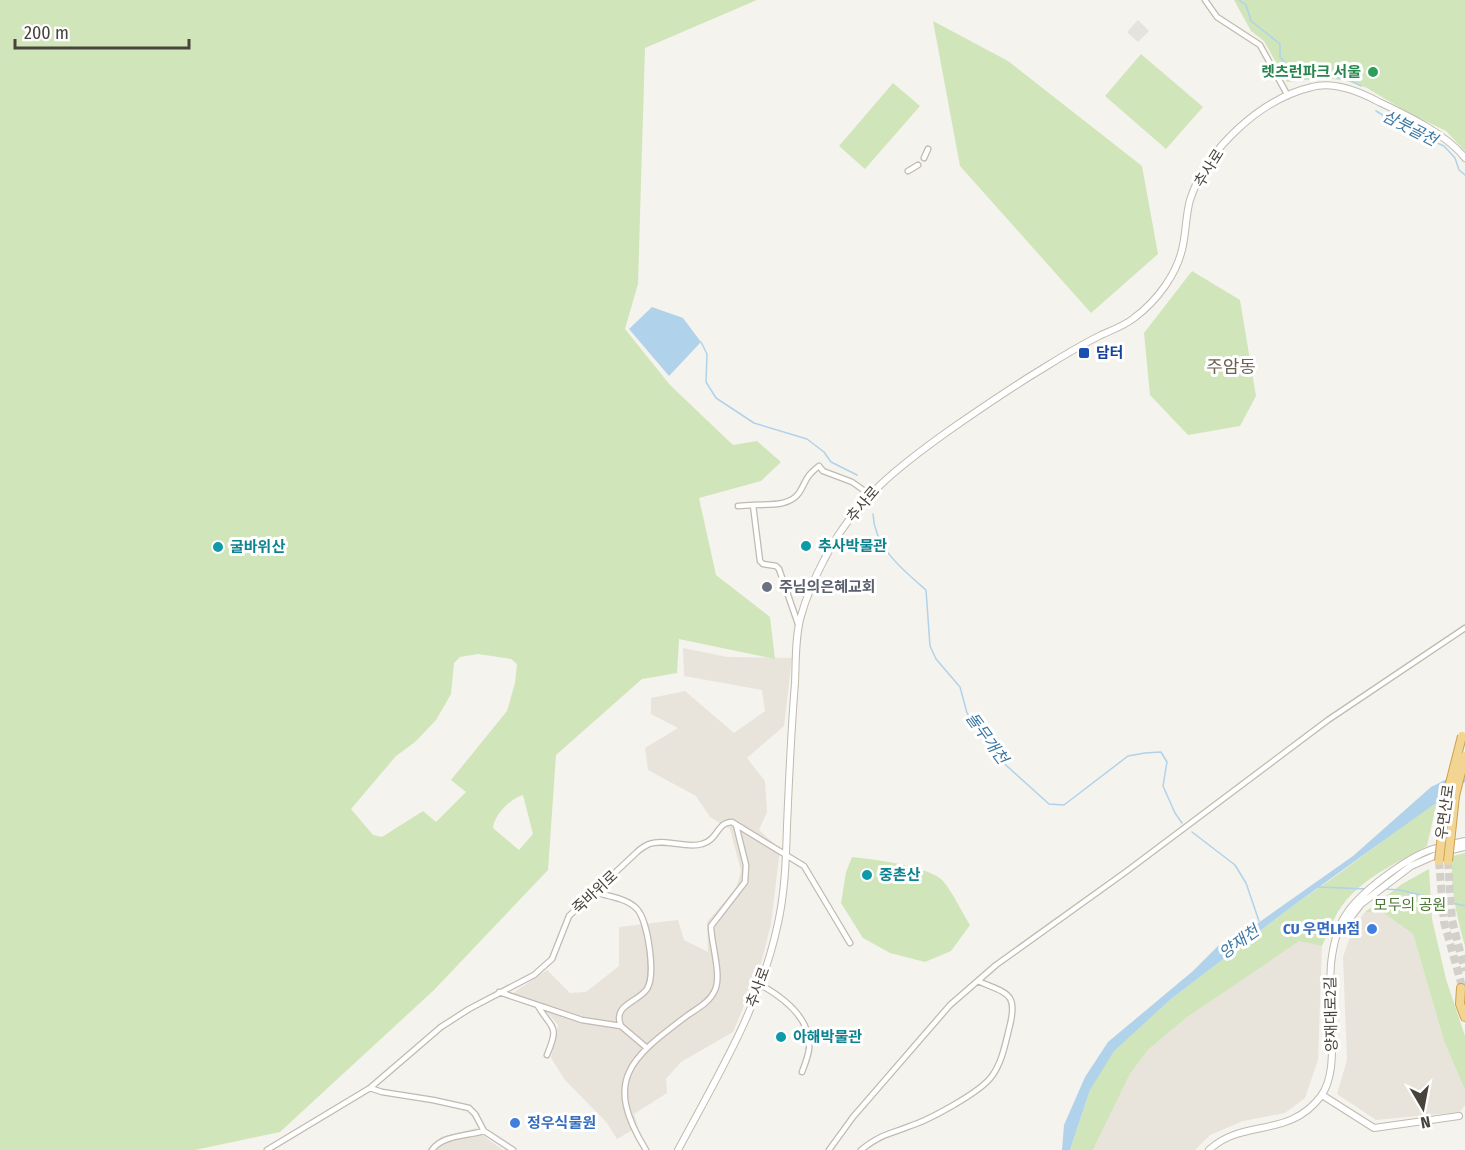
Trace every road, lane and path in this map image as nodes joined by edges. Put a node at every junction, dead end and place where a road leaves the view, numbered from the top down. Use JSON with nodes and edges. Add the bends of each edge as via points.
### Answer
{"nodes":[{"id":1,"x":1205,"y":0,"type":"edge"},
{"id":2,"x":1288,"y":96,"type":"junction"},
{"id":3,"x":928,"y":149,"type":"dead end"},
{"id":4,"x":924,"y":158,"type":"dead end"},
{"id":5,"x":1465,"y":158,"type":"edge"},
{"id":6,"x":918,"y":165,"type":"dead end"},
{"id":7,"x":908,"y":171,"type":"dead end"},
{"id":8,"x":869,"y":494,"type":"junction"},
{"id":9,"x":753,"y":505,"type":"junction"},
{"id":10,"x":738,"y":506,"type":"dead end"},
{"id":11,"x":799,"y":627,"type":"junction"},
{"id":12,"x":1465,"y":628,"type":"edge"},
{"id":13,"x":1464,"y":733,"type":"edge"},
{"id":14,"x":1465,"y":756,"type":"edge"},
{"id":15,"x":736,"y":825,"type":"junction"},
{"id":16,"x":1465,"y":841,"type":"edge"},
{"id":17,"x":1465,"y":847,"type":"edge"},
{"id":18,"x":787,"y":856,"type":"junction"},
{"id":19,"x":1388,"y":879,"type":"junction"},
{"id":20,"x":594,"y":892,"type":"junction"},
{"id":21,"x":850,"y":943,"type":"dead end"},
{"id":22,"x":978,"y":981,"type":"junction"},
{"id":23,"x":761,"y":986,"type":"junction"},
{"id":24,"x":1461,"y":988,"type":"dead end"},
{"id":25,"x":499,"y":992,"type":"junction"},
{"id":26,"x":538,"y":1006,"type":"junction"},
{"id":27,"x":1465,"y":1017,"type":"edge"},
{"id":28,"x":621,"y":1026,"type":"junction"},
{"id":29,"x":647,"y":1048,"type":"junction"},
{"id":30,"x":548,"y":1055,"type":"dead end"},
{"id":31,"x":802,"y":1072,"type":"dead end"},
{"id":32,"x":370,"y":1088,"type":"junction"},
{"id":33,"x":1322,"y":1095,"type":"junction"},
{"id":34,"x":1459,"y":1116,"type":"dead end"},
{"id":35,"x":483,"y":1131,"type":"junction"},
{"id":36,"x":267,"y":1150,"type":"edge"},
{"id":37,"x":432,"y":1150,"type":"edge"},
{"id":38,"x":513,"y":1150,"type":"edge"},
{"id":39,"x":646,"y":1150,"type":"edge"},
{"id":40,"x":678,"y":1150,"type":"edge"},
{"id":41,"x":829,"y":1150,"type":"edge"},
{"id":42,"x":861,"y":1150,"type":"edge"},
{"id":43,"x":1209,"y":1150,"type":"edge"}],
"edges":[{"from":1,"to":2,"type":"street","via":[[1218,16],[1264,50]]},
{"from":2,"to":5,"type":"street","name":"추사로","via":[[1322,86],[1362,93],[1442,136]]},
{"from":2,"to":8,"type":"street","name":"추사로","via":[[1247,120],[1209,161],[1190,201],[1179,264],[1155,301],[1131,321],[1097,337],[986,405],[909,459]]},
{"from":3,"to":4,"type":"street"},
{"from":6,"to":7,"type":"street"},
{"from":8,"to":9,"type":"street","via":[[819,466],[789,501]]},
{"from":8,"to":11,"type":"street","name":"추사로","via":[[824,560]]},
{"from":9,"to":10,"type":"street"},
{"from":9,"to":11,"type":"street","via":[[760,561],[779,569]]},
{"from":11,"to":18,"type":"street","name":"추사로"},
{"from":12,"to":22,"type":"street","via":[[1328,720]]},
{"from":13,"to":14,"type":"highway","name":"우면산로","bridge":true,"via":[[1446,799],[1444,861]]},
{"from":15,"to":18,"type":"street"},
{"from":15,"to":20,"type":"street","name":"죽바위로","via":[[726,822],[711,841],[700,845],[649,844]]},
{"from":15,"to":29,"type":"street","via":[[746,882],[711,926],[716,990]]},
{"from":16,"to":19,"type":"street","name":"양재대로2길","via":[[1420,855]]},
{"from":17,"to":19,"type":"street","name":"양재대로2길","via":[[1418,861]]},
{"from":18,"to":21,"type":"street","via":[[804,866]]},
{"from":18,"to":23,"type":"street","name":"추사로","via":[[778,923]]},
{"from":19,"to":33,"type":"street","name":"양재대로2길","via":[[1358,903],[1340,925],[1331,967],[1332,1058]]},
{"from":20,"to":25,"type":"street","name":"죽바위로","via":[[569,916],[552,959],[534,975]]},
{"from":20,"to":28,"type":"street","via":[[626,901],[638,910],[650,949],[651,979],[647,989],[620,1011]]},
{"from":22,"to":41,"type":"street","via":[[943,1013]]},
{"from":22,"to":42,"type":"street","via":[[1004,992],[1012,1002],[1013,1015],[1004,1050],[992,1077],[927,1120],[885,1134]]},
{"from":23,"to":31,"type":"street","via":[[790,1005],[800,1017],[809,1042]]},
{"from":23,"to":40,"type":"street","name":"추사로"},
{"from":24,"to":27,"type":"highway","via":[[1460,1004]]},
{"from":25,"to":26,"type":"street"},
{"from":25,"to":32,"type":"street","name":"죽바위로","via":[[441,1027]]},
{"from":26,"to":28,"type":"street","via":[[582,1020]]},
{"from":26,"to":30,"type":"street","via":[[555,1032]]},
{"from":28,"to":29,"type":"street"},
{"from":29,"to":39,"type":"street","via":[[629,1070],[624,1087],[627,1113]]},
{"from":32,"to":35,"type":"street","via":[[469,1108]]},
{"from":32,"to":36,"type":"street","name":"죽바위로"},
{"from":33,"to":34,"type":"street","via":[[1374,1128]]},
{"from":33,"to":43,"type":"street","via":[[1306,1111],[1282,1125],[1227,1136]]},
{"from":35,"to":37,"type":"street","via":[[446,1139]]},
{"from":35,"to":38,"type":"street"}]}
